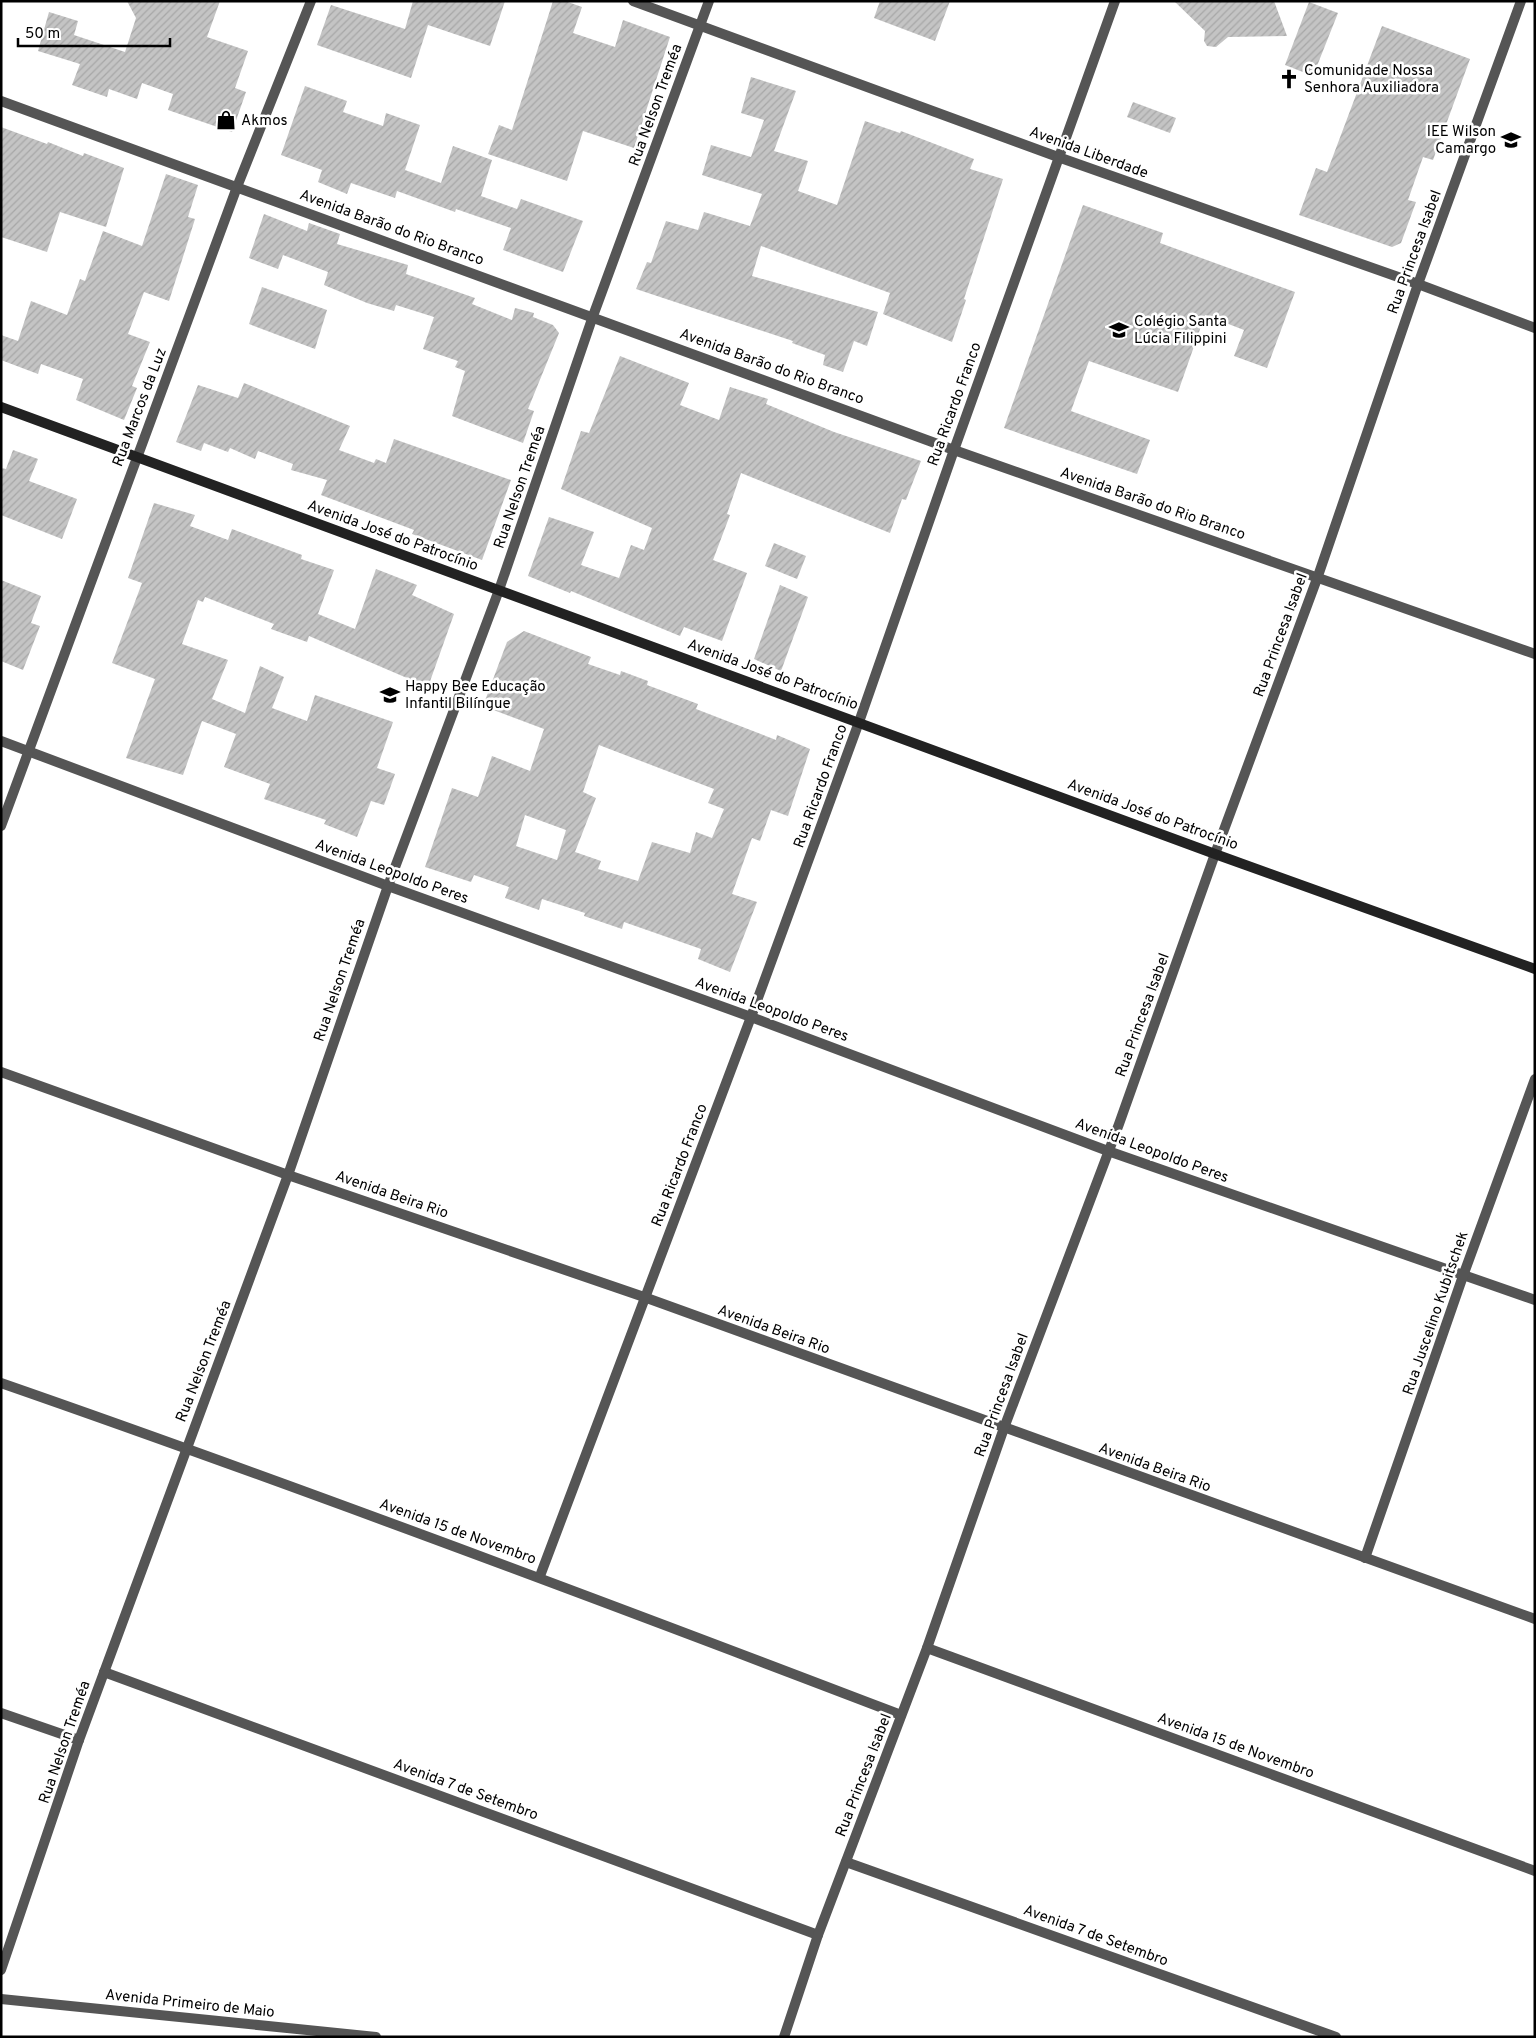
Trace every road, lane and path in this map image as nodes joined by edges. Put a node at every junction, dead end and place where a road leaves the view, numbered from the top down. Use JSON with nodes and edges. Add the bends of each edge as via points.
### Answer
{"nodes":[{"id":1,"x":311,"y":1,"type":"edge"},
{"id":2,"x":633,"y":1,"type":"edge"},
{"id":3,"x":709,"y":1,"type":"edge"},
{"id":4,"x":1114,"y":1,"type":"edge"},
{"id":5,"x":1521,"y":1,"type":"edge"},
{"id":6,"x":700,"y":26,"type":"junction"},
{"id":7,"x":1,"y":101,"type":"edge"},
{"id":8,"x":1058,"y":157,"type":"junction"},
{"id":9,"x":237,"y":187,"type":"junction"},
{"id":10,"x":1418,"y":284,"type":"junction"},
{"id":11,"x":593,"y":316,"type":"junction"},
{"id":12,"x":1535,"y":328,"type":"edge"},
{"id":13,"x":1,"y":407,"type":"edge"},
{"id":14,"x":954,"y":450,"type":"junction"},
{"id":15,"x":137,"y":456,"type":"junction"},
{"id":16,"x":1318,"y":576,"type":"junction"},
{"id":17,"x":499,"y":590,"type":"junction"},
{"id":18,"x":1535,"y":654,"type":"edge"},
{"id":19,"x":860,"y":722,"type":"junction"},
{"id":20,"x":1,"y":741,"type":"edge"},
{"id":21,"x":28,"y":751,"type":"junction"},
{"id":22,"x":1,"y":826,"type":"edge"},
{"id":23,"x":1215,"y":854,"type":"junction"},
{"id":24,"x":388,"y":886,"type":"junction"},
{"id":25,"x":1535,"y":969,"type":"edge"},
{"id":26,"x":751,"y":1016,"type":"junction"},
{"id":27,"x":1,"y":1072,"type":"edge"},
{"id":28,"x":1535,"y":1079,"type":"edge"},
{"id":29,"x":1108,"y":1151,"type":"junction"},
{"id":30,"x":288,"y":1175,"type":"junction"},
{"id":31,"x":1463,"y":1276,"type":"junction"},
{"id":32,"x":644,"y":1297,"type":"junction"},
{"id":33,"x":1535,"y":1300,"type":"edge"},
{"id":34,"x":1,"y":1383,"type":"edge"},
{"id":35,"x":1004,"y":1428,"type":"junction"},
{"id":36,"x":186,"y":1447,"type":"junction"},
{"id":37,"x":1365,"y":1558,"type":"junction"},
{"id":38,"x":540,"y":1576,"type":"junction"},
{"id":39,"x":1535,"y":1619,"type":"edge"},
{"id":40,"x":926,"y":1648,"type":"junction"},
{"id":41,"x":104,"y":1672,"type":"junction"},
{"id":42,"x":1,"y":1713,"type":"edge"},
{"id":43,"x":901,"y":1715,"type":"junction"},
{"id":44,"x":79,"y":1740,"type":"junction"},
{"id":45,"x":846,"y":1862,"type":"junction"},
{"id":46,"x":1535,"y":1871,"type":"edge"},
{"id":47,"x":818,"y":1935,"type":"junction"},
{"id":48,"x":1,"y":1970,"type":"edge"},
{"id":49,"x":1,"y":1999,"type":"edge"},
{"id":50,"x":376,"y":2037,"type":"edge"},
{"id":51,"x":784,"y":2037,"type":"edge"},
{"id":52,"x":1336,"y":2037,"type":"edge"}],
"edges":[{"from":1,"to":9,"type":"street","name":"Rua Marcos da Luz"},
{"from":2,"to":6,"type":"street","name":"Avenida Liberdade"},
{"from":3,"to":6,"type":"street","name":"Rua Nelson Treméa"},
{"from":4,"to":8,"type":"street","name":"Rua Ricardo Franco"},
{"from":5,"to":10,"type":"street","name":"Rua Princesa Isabel"},
{"from":6,"to":8,"type":"street","name":"Avenida Liberdade"},
{"from":6,"to":11,"type":"street","name":"Rua Nelson Treméa"},
{"from":7,"to":9,"type":"street","name":"Avenida Barão do Rio Branco"},
{"from":8,"to":10,"type":"street","name":"Avenida Liberdade"},
{"from":8,"to":14,"type":"street","name":"Rua Ricardo Franco"},
{"from":9,"to":11,"type":"street","name":"Avenida Barão do Rio Branco"},
{"from":9,"to":15,"type":"street","name":"Rua Marcos da Luz"},
{"from":10,"to":12,"type":"street","name":"Avenida Liberdade"},
{"from":10,"to":16,"type":"street","name":"Rua Princesa Isabel"},
{"from":11,"to":14,"type":"street","name":"Avenida Barão do Rio Branco"},
{"from":11,"to":17,"type":"street","name":"Rua Nelson Treméa"},
{"from":13,"to":15,"type":"street","name":"Avenida José do Patrocínio"},
{"from":14,"to":16,"type":"street","name":"Avenida Barão do Rio Branco"},
{"from":14,"to":19,"type":"street","name":"Rua Ricardo Franco"},
{"from":15,"to":17,"type":"street","name":"Avenida José do Patrocínio"},
{"from":15,"to":21,"type":"street","name":"Rua Marcos da Luz"},
{"from":16,"to":18,"type":"street","name":"Avenida Barão do Rio Branco"},
{"from":16,"to":23,"type":"street","name":"Rua Princesa Isabel"},
{"from":17,"to":19,"type":"street","name":"Avenida José do Patrocínio"},
{"from":17,"to":24,"type":"street","name":"Rua Nelson Treméa"},
{"from":19,"to":23,"type":"street","name":"Avenida José do Patrocínio"},
{"from":19,"to":26,"type":"street","name":"Rua Ricardo Franco"},
{"from":20,"to":21,"type":"street","name":"Avenida Leopoldo Peres"},
{"from":21,"to":22,"type":"street","name":"Rua Marcos da Luz"},
{"from":21,"to":24,"type":"street","name":"Avenida Leopoldo Peres"},
{"from":23,"to":25,"type":"street","name":"Avenida José do Patrocínio"},
{"from":23,"to":29,"type":"street","name":"Rua Princesa Isabel"},
{"from":24,"to":26,"type":"street","name":"Avenida Leopoldo Peres"},
{"from":24,"to":30,"type":"street","name":"Rua Nelson Treméa"},
{"from":26,"to":29,"type":"street","name":"Avenida Leopoldo Peres"},
{"from":26,"to":32,"type":"street","name":"Rua Ricardo Franco"},
{"from":27,"to":30,"type":"street","name":"Avenida Beira Rio"},
{"from":28,"to":31,"type":"street","name":"Rua Juscelino Kubitschek"},
{"from":29,"to":31,"type":"street","name":"Avenida Leopoldo Peres"},
{"from":29,"to":35,"type":"street","name":"Rua Princesa Isabel"},
{"from":30,"to":32,"type":"street","name":"Avenida Beira Rio"},
{"from":30,"to":36,"type":"street","name":"Rua Nelson Treméa"},
{"from":31,"to":33,"type":"street","name":"Avenida Leopoldo Peres"},
{"from":31,"to":37,"type":"street","name":"Rua Juscelino Kubitschek"},
{"from":32,"to":35,"type":"street","name":"Avenida Beira Rio"},
{"from":32,"to":38,"type":"street","name":"Rua Ricardo Franco"},
{"from":34,"to":36,"type":"street","name":"Avenida 15 de Novembro"},
{"from":35,"to":37,"type":"street","name":"Avenida Beira Rio"},
{"from":35,"to":40,"type":"street","name":"Rua Princesa Isabel"},
{"from":36,"to":38,"type":"street","name":"Avenida 15 de Novembro"},
{"from":36,"to":41,"type":"street","name":"Rua Nelson Treméa"},
{"from":37,"to":39,"type":"street","name":"Avenida Beira Rio"},
{"from":38,"to":43,"type":"street","name":"Avenida 15 de Novembro"},
{"from":40,"to":43,"type":"street","name":"Rua Princesa Isabel"},
{"from":40,"to":46,"type":"street","name":"Avenida 15 de Novembro"},
{"from":41,"to":44,"type":"street","name":"Rua Nelson Treméa"},
{"from":41,"to":47,"type":"street","name":"Avenida 7 de Setembro"},
{"from":42,"to":44,"type":"street"},
{"from":43,"to":45,"type":"street","name":"Rua Princesa Isabel"},
{"from":44,"to":48,"type":"street","name":"Rua Nelson Treméa"},
{"from":45,"to":47,"type":"street","name":"Rua Princesa Isabel"},
{"from":45,"to":52,"type":"street","name":"Avenida 7 de Setembro"},
{"from":47,"to":51,"type":"street","name":"Rua Princesa Isabel"},
{"from":49,"to":50,"type":"street","name":"Avenida Primeiro de Maio"}]}
